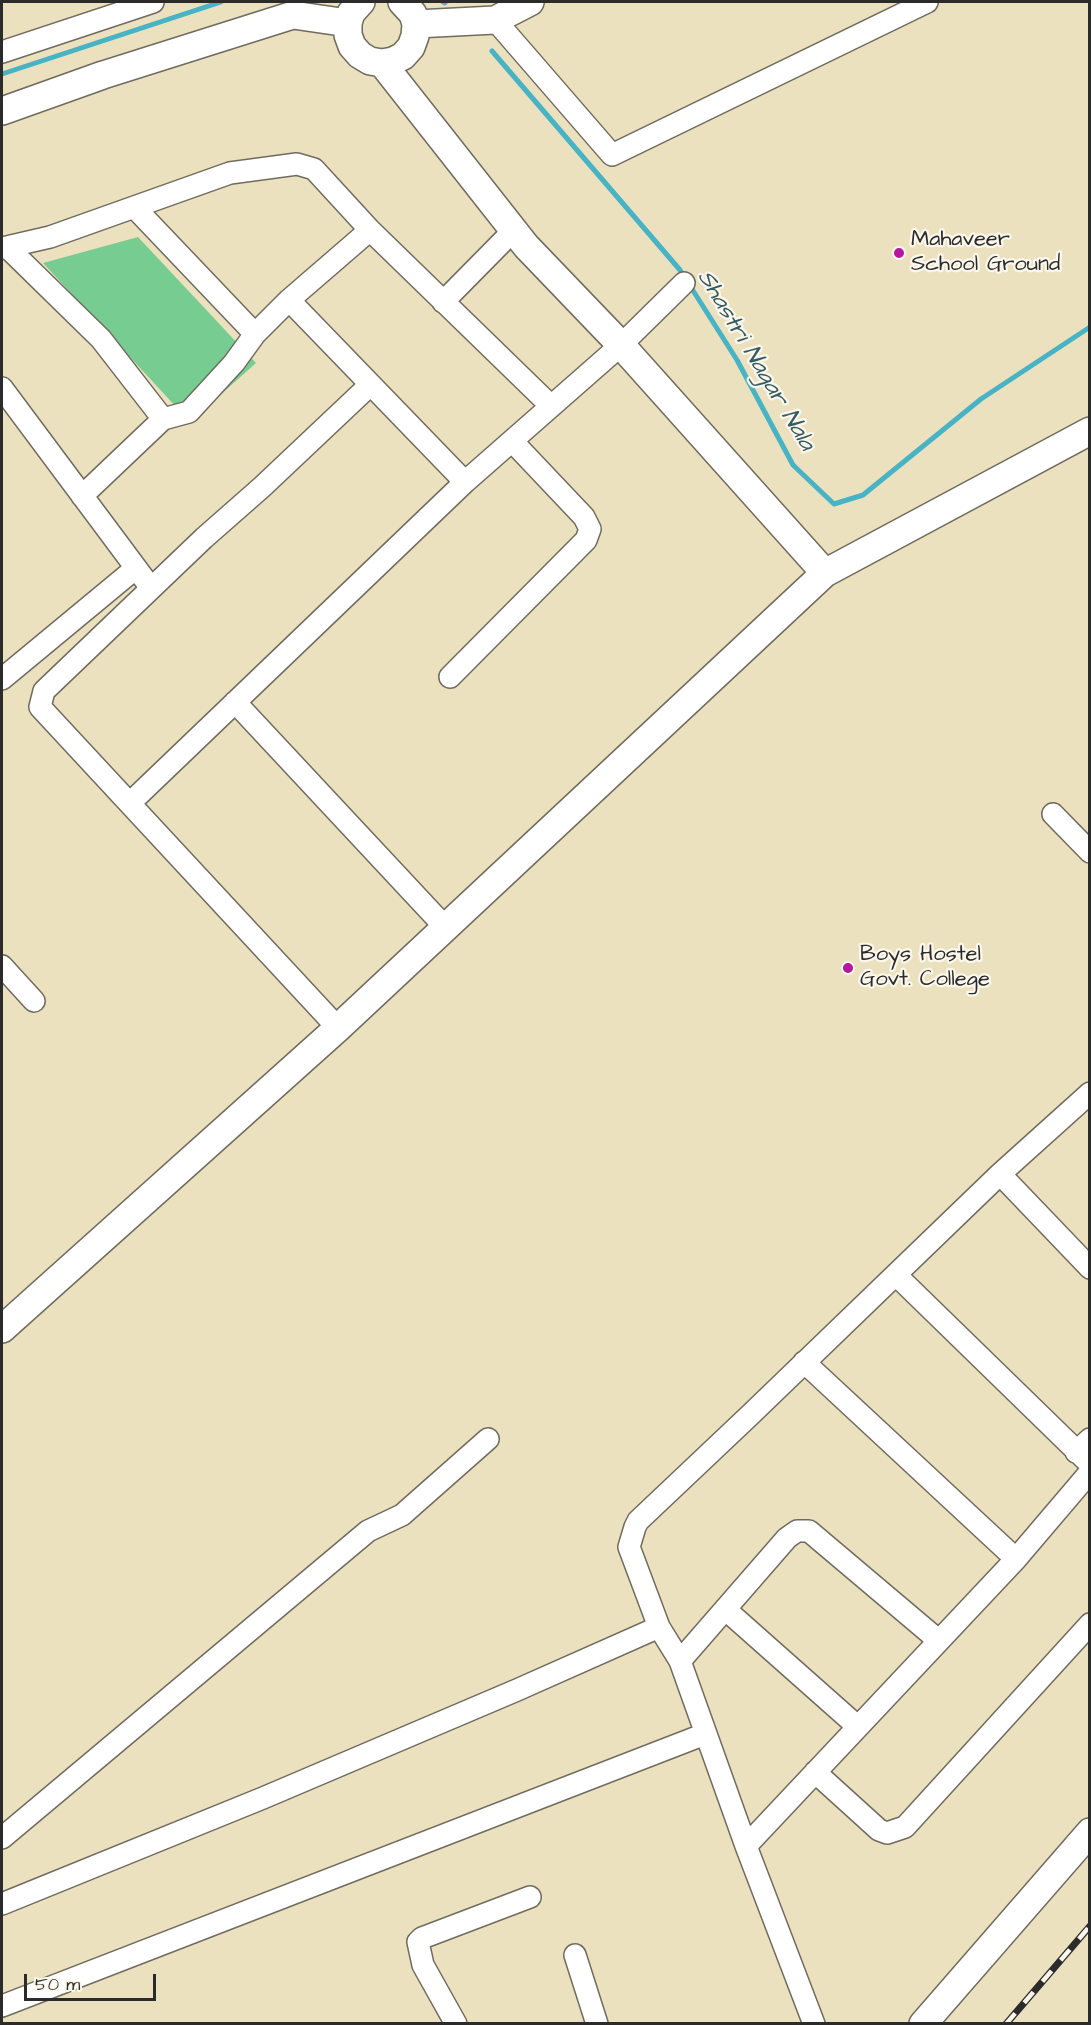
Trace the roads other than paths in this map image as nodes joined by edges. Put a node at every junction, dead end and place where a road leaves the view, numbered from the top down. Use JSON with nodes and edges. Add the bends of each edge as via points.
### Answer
{"nodes":[{"id":1,"x":153,"y":2,"type":"edge"},
{"id":2,"x":530,"y":2,"type":"edge"},
{"id":3,"x":927,"y":2,"type":"edge"},
{"id":4,"x":289,"y":8,"type":"edge"},
{"id":5,"x":104,"y":9,"type":"edge"},
{"id":6,"x":354,"y":12,"type":"edge"},
{"id":7,"x":409,"y":13,"type":"edge"},
{"id":8,"x":495,"y":20,"type":"junction"},
{"id":9,"x":2,"y":52,"type":"edge"},
{"id":10,"x":382,"y":63,"type":"junction"},
{"id":11,"x":2,"y":111,"type":"edge"},
{"id":12,"x":135,"y":208,"type":"junction"},
{"id":13,"x":370,"y":230,"type":"junction"},
{"id":14,"x":514,"y":230,"type":"junction"},
{"id":15,"x":4,"y":248,"type":"edge"},
{"id":16,"x":684,"y":283,"type":"dead end"},
{"id":17,"x":289,"y":300,"type":"junction"},
{"id":18,"x":443,"y":302,"type":"junction"},
{"id":19,"x":255,"y":334,"type":"junction"},
{"id":20,"x":621,"y":345,"type":"junction"},
{"id":21,"x":370,"y":385,"type":"junction"},
{"id":22,"x":2,"y":388,"type":"edge"},
{"id":23,"x":551,"y":406,"type":"junction"},
{"id":24,"x":163,"y":419,"type":"junction"},
{"id":25,"x":1089,"y":432,"type":"edge"},
{"id":26,"x":512,"y":441,"type":"junction"},
{"id":27,"x":465,"y":483,"type":"junction"},
{"id":28,"x":82,"y":496,"type":"junction"},
{"id":29,"x":136,"y":568,"type":"junction"},
{"id":30,"x":825,"y":573,"type":"junction"},
{"id":31,"x":151,"y":588,"type":"junction"},
{"id":32,"x":450,"y":677,"type":"dead end"},
{"id":33,"x":2,"y":679,"type":"edge"},
{"id":34,"x":235,"y":702,"type":"junction"},
{"id":35,"x":130,"y":803,"type":"junction"},
{"id":36,"x":1053,"y":814,"type":"dead end"},
{"id":37,"x":1089,"y":852,"type":"edge"},
{"id":38,"x":445,"y":927,"type":"junction"},
{"id":39,"x":2,"y":966,"type":"edge"},
{"id":40,"x":34,"y":1001,"type":"dead end"},
{"id":41,"x":338,"y":1028,"type":"junction"},
{"id":42,"x":1086,"y":1102,"type":"edge"},
{"id":43,"x":1000,"y":1173,"type":"junction"},
{"id":44,"x":1089,"y":1268,"type":"edge"},
{"id":45,"x":896,"y":1275,"type":"junction"},
{"id":46,"x":2,"y":1329,"type":"edge"},
{"id":47,"x":804,"y":1362,"type":"junction"},
{"id":48,"x":488,"y":1439,"type":"dead end"},
{"id":49,"x":1085,"y":1452,"type":"edge"},
{"id":50,"x":1089,"y":1472,"type":"edge"},
{"id":51,"x":1016,"y":1559,"type":"junction"},
{"id":52,"x":725,"y":1609,"type":"junction"},
{"id":53,"x":1089,"y":1624,"type":"edge"},
{"id":54,"x":658,"y":1626,"type":"junction"},
{"id":55,"x":938,"y":1640,"type":"junction"},
{"id":56,"x":680,"y":1661,"type":"junction"},
{"id":57,"x":857,"y":1726,"type":"junction"},
{"id":58,"x":705,"y":1734,"type":"junction"},
{"id":59,"x":814,"y":1772,"type":"junction"},
{"id":60,"x":1089,"y":1832,"type":"edge"},
{"id":61,"x":2,"y":1838,"type":"edge"},
{"id":62,"x":746,"y":1846,"type":"junction"},
{"id":63,"x":530,"y":1897,"type":"dead end"},
{"id":64,"x":2,"y":1904,"type":"edge"},
{"id":65,"x":574,"y":1955,"type":"dead end"},
{"id":66,"x":2,"y":2006,"type":"edge"},
{"id":67,"x":456,"y":2024,"type":"edge"},
{"id":68,"x":597,"y":2024,"type":"edge"},
{"id":69,"x":814,"y":2024,"type":"edge"},
{"id":70,"x":923,"y":2024,"type":"edge"}],
"edges":[{"from":1,"to":5,"type":"street"},
{"from":2,"to":8,"type":"street"},
{"from":3,"to":8,"type":"street","via":[[612,155]]},
{"from":4,"to":6,"type":"street"},
{"from":4,"to":11,"type":"street"},
{"from":5,"to":9,"type":"street"},
{"from":6,"to":10,"type":"street","via":[[348,35],[352,46],[370,61]]},
{"from":7,"to":8,"type":"street"},
{"from":7,"to":10,"type":"street","via":[[416,36],[411,47],[404,56]]},
{"from":10,"to":14,"type":"street"},
{"from":12,"to":13,"type":"street","via":[[230,173],[297,164],[314,169]]},
{"from":12,"to":15,"type":"street"},
{"from":12,"to":19,"type":"street"},
{"from":13,"to":17,"type":"street"},
{"from":13,"to":18,"type":"street"},
{"from":14,"to":18,"type":"street"},
{"from":14,"to":20,"type":"street"},
{"from":15,"to":24,"type":"street","via":[[100,339]]},
{"from":16,"to":20,"type":"street"},
{"from":17,"to":19,"type":"street"},
{"from":17,"to":21,"type":"street"},
{"from":18,"to":23,"type":"street"},
{"from":19,"to":24,"type":"street","via":[[189,412]]},
{"from":20,"to":23,"type":"street"},
{"from":20,"to":30,"type":"street"},
{"from":21,"to":27,"type":"street"},
{"from":21,"to":31,"type":"street"},
{"from":22,"to":28,"type":"street"},
{"from":23,"to":26,"type":"street"},
{"from":24,"to":28,"type":"street"},
{"from":25,"to":30,"type":"street"},
{"from":26,"to":27,"type":"street"},
{"from":26,"to":32,"type":"street","via":[[584,517],[590,530],[586,540]]},
{"from":27,"to":34,"type":"street"},
{"from":28,"to":29,"type":"street"},
{"from":29,"to":31,"type":"street"},
{"from":29,"to":33,"type":"street"},
{"from":30,"to":38,"type":"street"},
{"from":31,"to":35,"type":"street","via":[[44,691],[40,707]]},
{"from":34,"to":35,"type":"street"},
{"from":34,"to":38,"type":"street"},
{"from":35,"to":41,"type":"street"},
{"from":36,"to":37,"type":"street"},
{"from":38,"to":41,"type":"street"},
{"from":39,"to":40,"type":"street"},
{"from":41,"to":46,"type":"street"},
{"from":42,"to":43,"type":"street"},
{"from":43,"to":44,"type":"street"},
{"from":43,"to":45,"type":"street"},
{"from":45,"to":47,"type":"street"},
{"from":45,"to":49,"type":"street"},
{"from":47,"to":51,"type":"street"},
{"from":47,"to":54,"type":"street","via":[[638,1521],[629,1547]]},
{"from":48,"to":61,"type":"street","via":[[402,1515],[368,1531]]},
{"from":50,"to":51,"type":"street"},
{"from":51,"to":55,"type":"street"},
{"from":52,"to":55,"type":"street","via":[[788,1538],[797,1531],[809,1531]]},
{"from":52,"to":56,"type":"street"},
{"from":52,"to":57,"type":"street"},
{"from":53,"to":59,"type":"street","via":[[905,1827],[887,1833],[879,1830]]},
{"from":54,"to":56,"type":"street"},
{"from":54,"to":64,"type":"street","via":[[263,1798]]},
{"from":55,"to":57,"type":"street"},
{"from":56,"to":58,"type":"street"},
{"from":57,"to":59,"type":"street"},
{"from":58,"to":62,"type":"street"},
{"from":58,"to":66,"type":"street"},
{"from":59,"to":62,"type":"street"},
{"from":60,"to":70,"type":"street"},
{"from":62,"to":69,"type":"street"},
{"from":63,"to":67,"type":"street","via":[[418,1942],[423,1965]]},
{"from":65,"to":68,"type":"street"}]}
